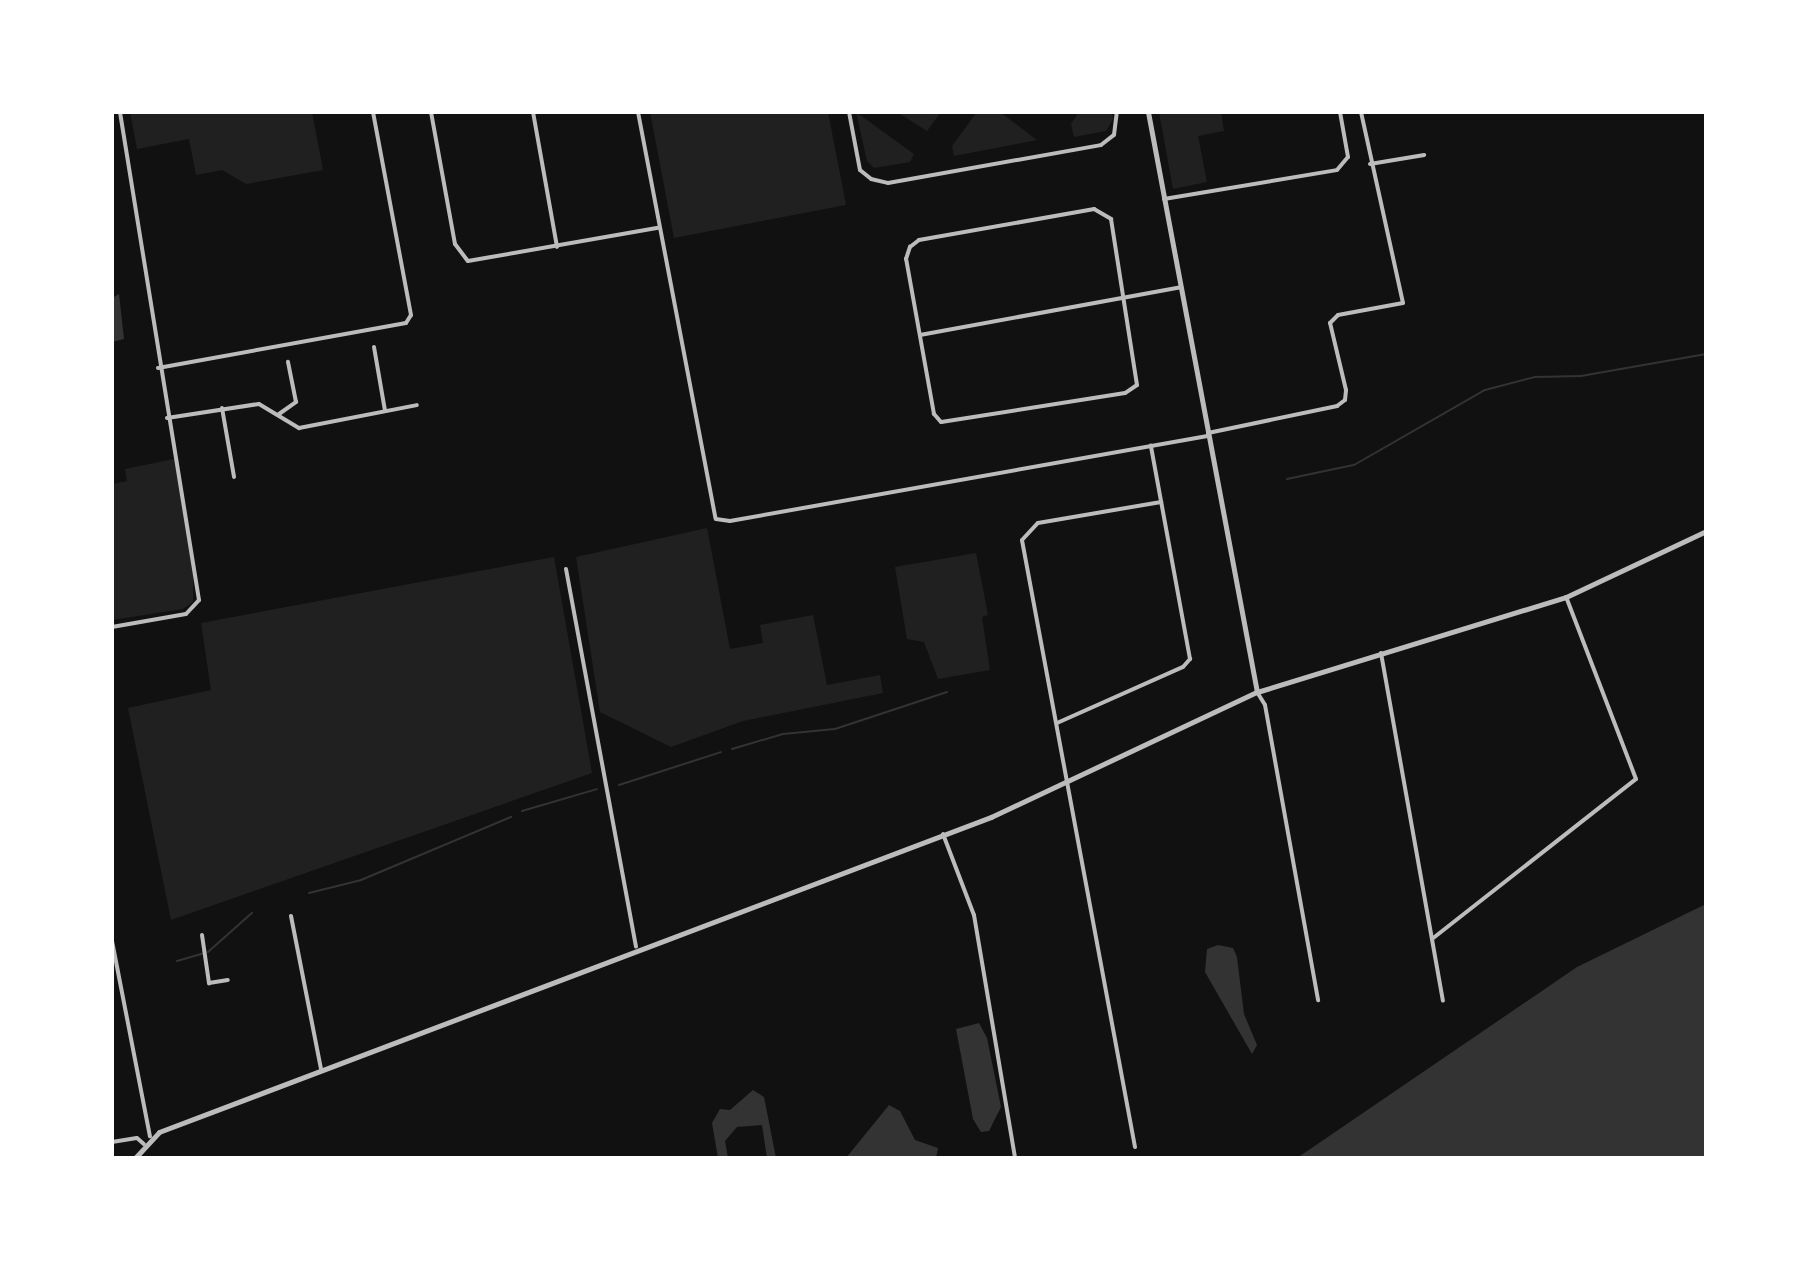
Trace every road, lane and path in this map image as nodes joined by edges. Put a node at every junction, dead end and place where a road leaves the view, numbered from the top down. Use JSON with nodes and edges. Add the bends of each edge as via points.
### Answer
{"nodes":[{"id":1,"x":120,"y":112,"type":"edge"},
{"id":2,"x":373,"y":112,"type":"edge"},
{"id":3,"x":431,"y":112,"type":"edge"},
{"id":4,"x":533,"y":112,"type":"edge"},
{"id":5,"x":638,"y":112,"type":"edge"},
{"id":6,"x":849,"y":112,"type":"edge"},
{"id":7,"x":1117,"y":112,"type":"edge"},
{"id":8,"x":1148,"y":112,"type":"edge"},
{"id":9,"x":1340,"y":112,"type":"edge"},
{"id":10,"x":1361,"y":112,"type":"edge"},
{"id":11,"x":1424,"y":155,"type":"dead end"},
{"id":12,"x":1370,"y":164,"type":"junction"},
{"id":13,"x":1164,"y":199,"type":"junction"},
{"id":14,"x":658,"y":228,"type":"junction"},
{"id":15,"x":557,"y":247,"type":"junction"},
{"id":16,"x":1181,"y":287,"type":"junction"},
{"id":17,"x":1125,"y":298,"type":"junction"},
{"id":18,"x":920,"y":335,"type":"junction"},
{"id":19,"x":374,"y":347,"type":"dead end"},
{"id":20,"x":288,"y":362,"type":"dead end"},
{"id":21,"x":158,"y":368,"type":"junction"},
{"id":22,"x":417,"y":405,"type":"dead end"},
{"id":23,"x":222,"y":408,"type":"junction"},
{"id":24,"x":385,"y":411,"type":"junction"},
{"id":25,"x":279,"y":414,"type":"junction"},
{"id":26,"x":167,"y":418,"type":"junction"},
{"id":27,"x":1208,"y":434,"type":"junction"},
{"id":28,"x":1151,"y":446,"type":"junction"},
{"id":29,"x":234,"y":477,"type":"dead end"},
{"id":30,"x":1161,"y":502,"type":"junction"},
{"id":31,"x":1706,"y":531,"type":"edge"},
{"id":32,"x":566,"y":569,"type":"dead end"},
{"id":33,"x":1566,"y":597,"type":"junction"},
{"id":34,"x":112,"y":627,"type":"edge"},
{"id":35,"x":1381,"y":653,"type":"junction"},
{"id":36,"x":1257,"y":692,"type":"junction"},
{"id":37,"x":1057,"y":723,"type":"junction"},
{"id":38,"x":1070,"y":782,"type":"junction"},
{"id":39,"x":943,"y":834,"type":"junction"},
{"id":40,"x":291,"y":916,"type":"dead end"},
{"id":41,"x":202,"y":935,"type":"dead end"},
{"id":42,"x":1432,"y":939,"type":"junction"},
{"id":43,"x":112,"y":941,"type":"edge"},
{"id":44,"x":636,"y":947,"type":"junction"},
{"id":45,"x":228,"y":980,"type":"dead end"},
{"id":46,"x":1318,"y":1000,"type":"dead end"},
{"id":47,"x":1443,"y":1001,"type":"dead end"},
{"id":48,"x":321,"y":1069,"type":"junction"},
{"id":49,"x":150,"y":1136,"type":"junction"},
{"id":50,"x":112,"y":1142,"type":"edge"},
{"id":51,"x":144,"y":1144,"type":"junction"},
{"id":52,"x":1135,"y":1147,"type":"dead end"},
{"id":53,"x":135,"y":1158,"type":"edge"},
{"id":54,"x":1015,"y":1158,"type":"edge"}],
"edges":[{"from":1,"to":21,"type":"street"},
{"from":2,"to":21,"type":"street","via":[[411,315],[406,323]]},
{"from":3,"to":15,"type":"street","via":[[462,258],[474,262]]},
{"from":4,"to":15,"type":"street"},
{"from":5,"to":14,"type":"street"},
{"from":6,"to":7,"type":"street","via":[[860,170],[881,183],[1101,145],[1114,135]]},
{"from":8,"to":13,"type":"street"},
{"from":9,"to":13,"type":"street","via":[[1348,157],[1337,170]]},
{"from":10,"to":12,"type":"street"},
{"from":11,"to":12,"type":"street"},
{"from":12,"to":27,"type":"street","via":[[1403,303],[1338,315],[1330,323],[1345,400]]},
{"from":13,"to":16,"type":"street"},
{"from":14,"to":15,"type":"street"},
{"from":14,"to":28,"type":"street","via":[[716,519],[730,521]]},
{"from":16,"to":17,"type":"street"},
{"from":16,"to":27,"type":"street"},
{"from":17,"to":18,"type":"street"},
{"from":17,"to":18,"type":"street","via":[[1111,219],[1105,211],[934,237],[910,247],[906,259]]},
{"from":17,"to":18,"type":"street","via":[[1137,385],[1125,393],[941,422],[934,414]]},
{"from":19,"to":24,"type":"street"},
{"from":20,"to":25,"type":"street","via":[[296,402]]},
{"from":21,"to":26,"type":"street"},
{"from":22,"to":24,"type":"street"},
{"from":23,"to":25,"type":"street","via":[[259,404]]},
{"from":23,"to":26,"type":"street"},
{"from":23,"to":29,"type":"street"},
{"from":24,"to":25,"type":"street","via":[[299,428]]},
{"from":26,"to":34,"type":"street","via":[[199,592],[196,606],[186,614]]},
{"from":27,"to":28,"type":"street"},
{"from":27,"to":36,"type":"street"},
{"from":28,"to":30,"type":"street"},
{"from":30,"to":37,"type":"street","via":[[1190,659],[1183,667]]},
{"from":30,"to":37,"type":"street","via":[[1038,523],[1026,530],[1023,550]]},
{"from":31,"to":33,"type":"street"},
{"from":32,"to":44,"type":"street"},
{"from":33,"to":35,"type":"street"},
{"from":33,"to":42,"type":"street","via":[[1636,779]]},
{"from":35,"to":36,"type":"street"},
{"from":35,"to":42,"type":"street"},
{"from":36,"to":38,"type":"street"},
{"from":36,"to":46,"type":"street","via":[[1265,705]]},
{"from":37,"to":38,"type":"street"},
{"from":38,"to":39,"type":"street"},
{"from":38,"to":52,"type":"street"},
{"from":39,"to":44,"type":"street"},
{"from":39,"to":54,"type":"street","via":[[974,915]]},
{"from":40,"to":48,"type":"street"},
{"from":41,"to":45,"type":"street","via":[[209,983]]},
{"from":42,"to":47,"type":"street"},
{"from":43,"to":49,"type":"street"},
{"from":44,"to":48,"type":"street"},
{"from":48,"to":49,"type":"street"},
{"from":49,"to":51,"type":"street"},
{"from":50,"to":51,"type":"street","via":[[137,1138]]},
{"from":51,"to":53,"type":"street"}]}
